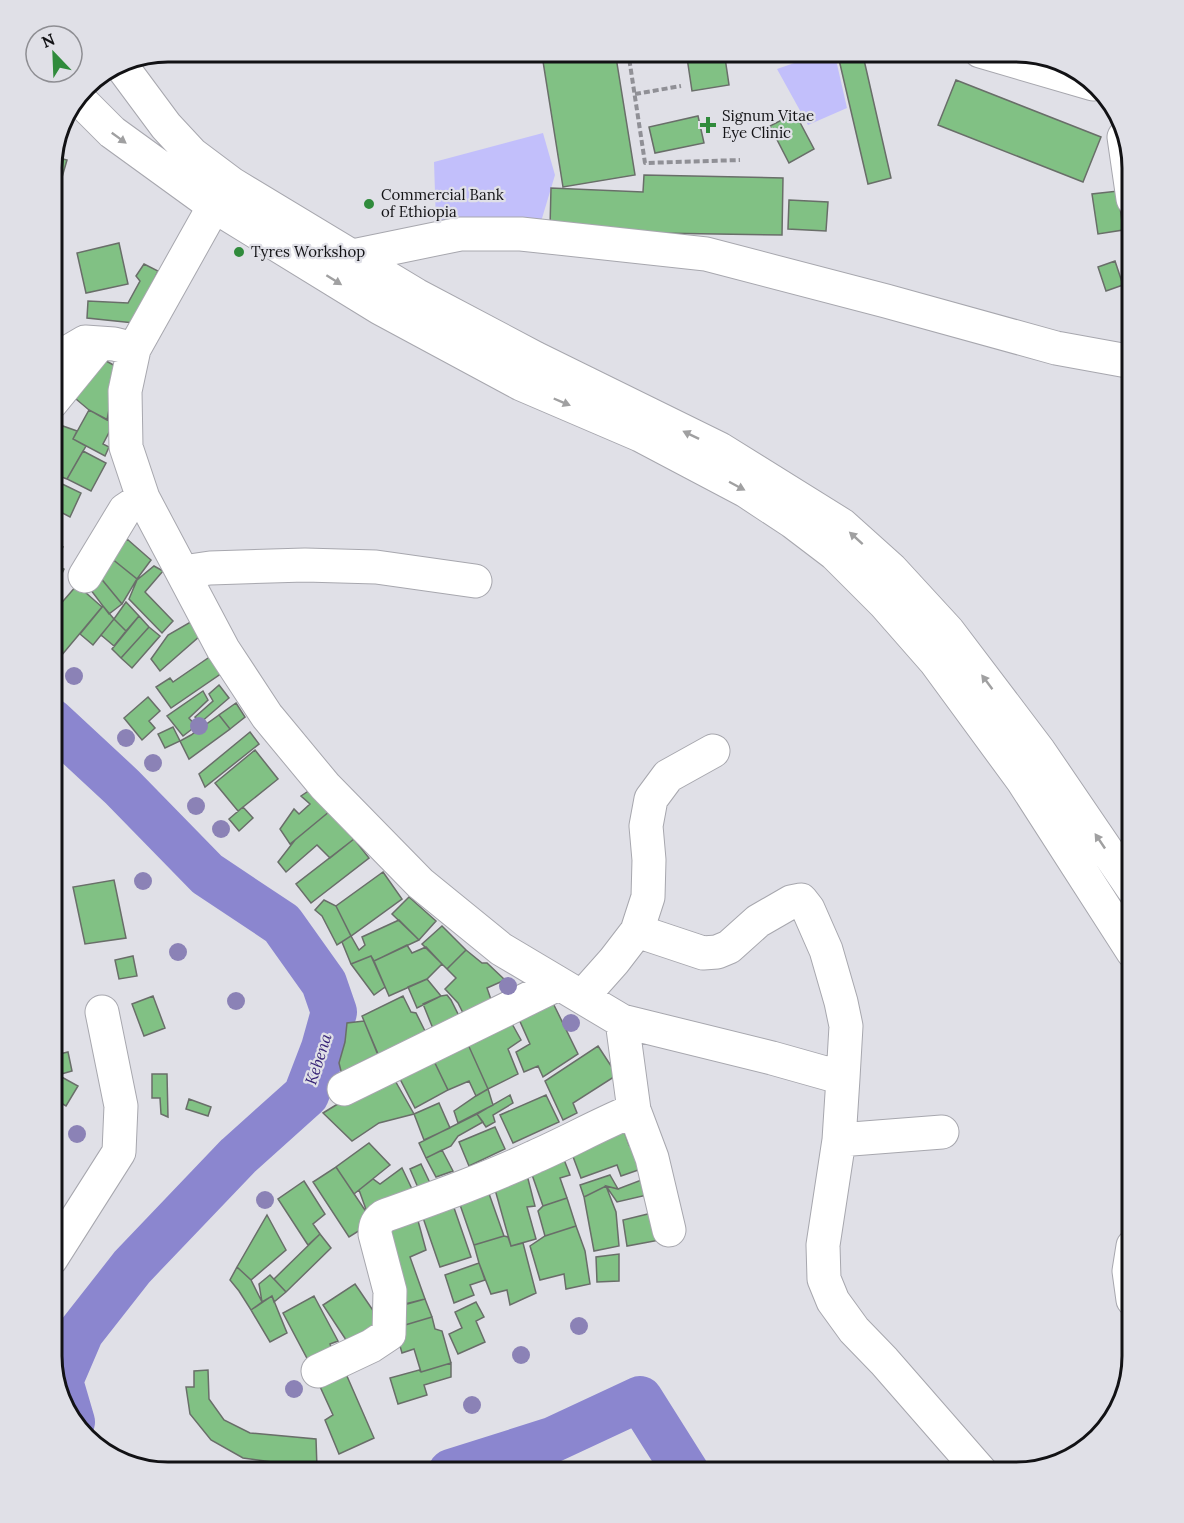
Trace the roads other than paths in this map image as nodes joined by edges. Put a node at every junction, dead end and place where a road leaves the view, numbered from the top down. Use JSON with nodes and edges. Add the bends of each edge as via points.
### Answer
{"nodes":[{"id":1,"x":1018,"y":62,"type":"edge"},
{"id":2,"x":136,"y":73,"type":"edge"},
{"id":3,"x":1072,"y":78,"type":"edge"},
{"id":4,"x":81,"y":107,"type":"edge"},
{"id":5,"x":214,"y":206,"type":"junction"},
{"id":6,"x":353,"y":256,"type":"junction"},
{"id":7,"x":100,"y":342,"type":"junction"},
{"id":8,"x":134,"y":349,"type":"junction"},
{"id":9,"x":62,"y":356,"type":"edge"},
{"id":10,"x":1122,"y":360,"type":"edge"},
{"id":11,"x":528,"y":371,"type":"junction"},
{"id":12,"x":62,"y":389,"type":"edge"},
{"id":13,"x":143,"y":498,"type":"junction"},
{"id":14,"x":183,"y":572,"type":"junction"},
{"id":15,"x":84,"y":576,"type":"dead end"},
{"id":16,"x":475,"y":581,"type":"dead end"},
{"id":17,"x":713,"y":751,"type":"dead end"},
{"id":18,"x":1122,"y":873,"type":"edge"},
{"id":19,"x":1122,"y":909,"type":"edge"},
{"id":20,"x":637,"y":931,"type":"junction"},
{"id":21,"x":570,"y":990,"type":"junction"},
{"id":22,"x":102,"y":1012,"type":"dead end"},
{"id":23,"x":622,"y":1021,"type":"junction"},
{"id":24,"x":843,"y":1078,"type":"junction"},
{"id":25,"x":344,"y":1089,"type":"dead end"},
{"id":26,"x":634,"y":1110,"type":"junction"},
{"id":27,"x":942,"y":1132,"type":"dead end"},
{"id":28,"x":839,"y":1140,"type":"junction"},
{"id":29,"x":669,"y":1230,"type":"dead end"},
{"id":30,"x":62,"y":1242,"type":"edge"},
{"id":31,"x":318,"y":1371,"type":"dead end"},
{"id":32,"x":972,"y":1462,"type":"edge"}],
"edges":[{"from":1,"to":3,"type":"street"},
{"from":2,"to":6,"type":"street","via":[[166,126],[192,154],[232,184]]},
{"from":4,"to":5,"type":"street","one_way":true},
{"from":5,"to":8,"type":"street"},
{"from":5,"to":11,"type":"street","one_way":true,"via":[[380,308]]},
{"from":6,"to":10,"type":"street","via":[[460,234],[496,233],[706,254],[1056,348]]},
{"from":6,"to":11,"type":"street"},
{"from":7,"to":8,"type":"street"},
{"from":7,"to":9,"type":"street","via":[[85,342]]},
{"from":7,"to":12,"type":"street"},
{"from":8,"to":13,"type":"street","via":[[124,391],[126,447]]},
{"from":18,"to":11,"type":"street","one_way":true,"via":[[1039,751],[948,631],[891,569],[842,525],[720,449]]},
{"from":11,"to":19,"type":"street","one_way":true,"via":[[746,491],[835,554],[935,661]]},
{"from":13,"to":14,"type":"street"},
{"from":13,"to":15,"type":"street","via":[[125,510]]},
{"from":14,"to":16,"type":"street","via":[[305,565],[376,567]]},
{"from":14,"to":21,"type":"street","via":[[223,649],[267,716],[325,786],[420,883],[501,950]]},
{"from":17,"to":20,"type":"street","via":[[668,776],[651,799],[646,826],[648,897]]},
{"from":20,"to":21,"type":"street","via":[[614,961]]},
{"from":20,"to":24,"type":"street","via":[[704,953],[717,952],[729,947],[758,921],[801,900],[826,950],[841,1002],[846,1026]]},
{"from":21,"to":23,"type":"street"},
{"from":21,"to":25,"type":"street"},
{"from":22,"to":30,"type":"street","via":[[121,1106],[119,1152]]},
{"from":23,"to":24,"type":"street"},
{"from":23,"to":26,"type":"street"},
{"from":24,"to":28,"type":"street"},
{"from":26,"to":29,"type":"street"},
{"from":26,"to":31,"type":"street","via":[[535,1157],[378,1220],[375,1234],[390,1291],[389,1334]]},
{"from":27,"to":28,"type":"street"},
{"from":28,"to":32,"type":"street","via":[[823,1245],[824,1279],[833,1302]]}]}
